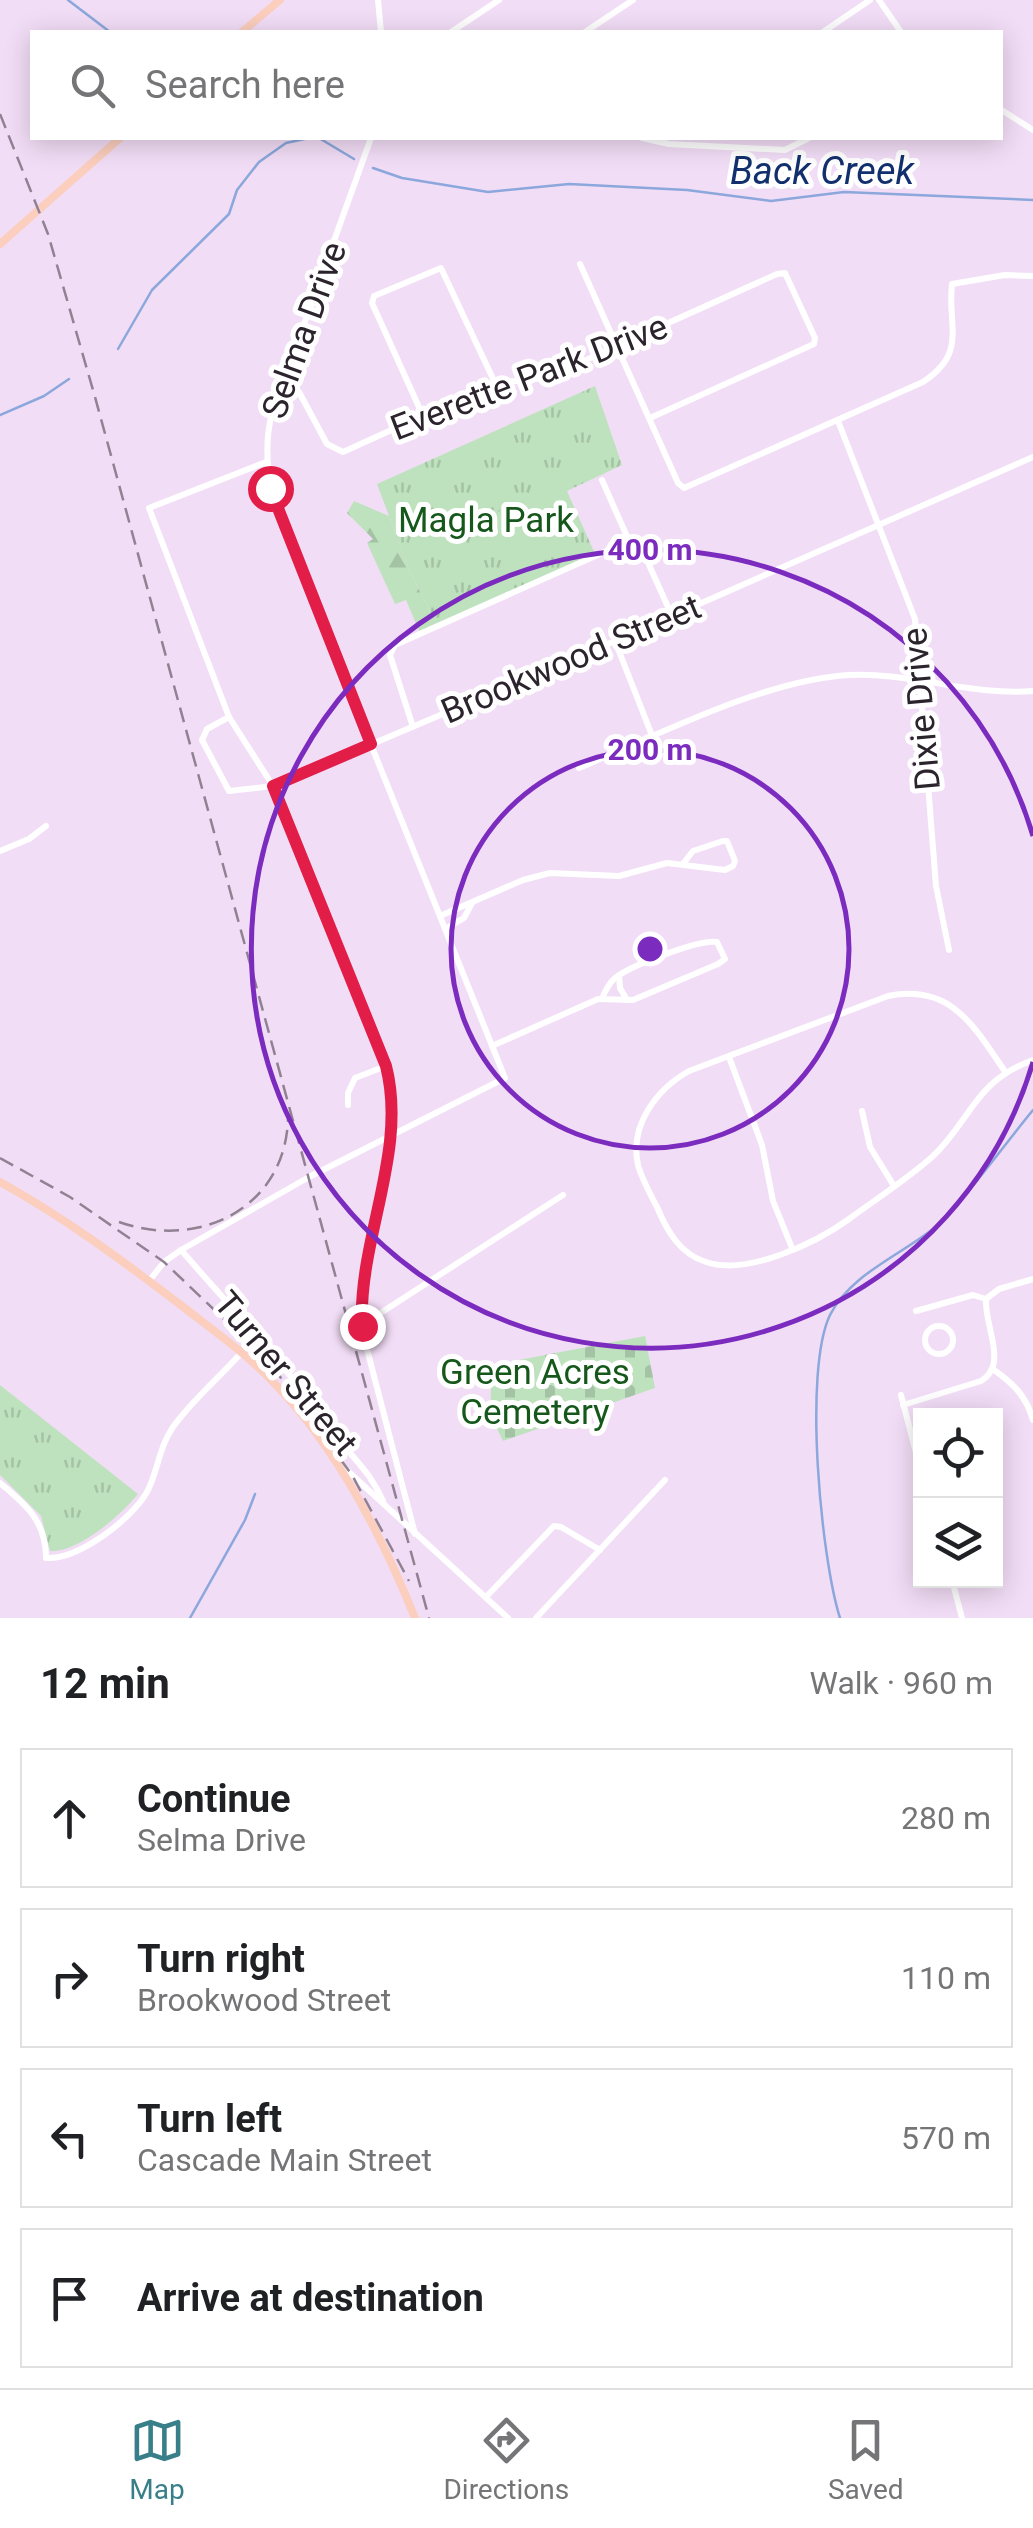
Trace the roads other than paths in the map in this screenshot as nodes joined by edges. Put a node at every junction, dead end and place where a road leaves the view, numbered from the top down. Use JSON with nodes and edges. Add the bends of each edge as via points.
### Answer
{"nodes":[{"id":1,"x":280,"y":0,"type":"edge"},
{"id":2,"x":378,"y":0,"type":"edge"},
{"id":3,"x":499,"y":0,"type":"edge"},
{"id":4,"x":633,"y":0,"type":"edge"},
{"id":5,"x":870,"y":0,"type":"edge"},
{"id":6,"x":879,"y":0,"type":"edge"},
{"id":7,"x":244,"y":30,"type":"edge"},
{"id":8,"x":382,"y":30,"type":"edge"},
{"id":9,"x":454,"y":30,"type":"edge"},
{"id":10,"x":589,"y":30,"type":"edge"},
{"id":11,"x":826,"y":30,"type":"edge"},
{"id":12,"x":900,"y":30,"type":"edge"},
{"id":13,"x":1003,"y":112,"type":"edge"},
{"id":14,"x":1033,"y":130,"type":"edge"},
{"id":15,"x":118,"y":140,"type":"edge"},
{"id":16,"x":370,"y":140,"type":"edge"},
{"id":17,"x":651,"y":140,"type":"edge"},
{"id":18,"x":806,"y":140,"type":"edge"},
{"id":19,"x":0,"y":244,"type":"edge"},
{"id":20,"x":580,"y":264,"type":"dead end"},
{"id":21,"x":1033,"y":276,"type":"edge"},
{"id":22,"x":618,"y":346,"type":"junction"},
{"id":23,"x":494,"y":384,"type":"junction"},
{"id":24,"x":282,"y":386,"type":"junction"},
{"id":25,"x":423,"y":416,"type":"junction"},
{"id":26,"x":650,"y":418,"type":"junction"},
{"id":27,"x":838,"y":421,"type":"junction"},
{"id":28,"x":1033,"y":457,"type":"edge"},
{"id":29,"x":266,"y":462,"type":"junction"},
{"id":30,"x":602,"y":480,"type":"dead end"},
{"id":31,"x":880,"y":524,"type":"junction"},
{"id":32,"x":629,"y":541,"type":"junction"},
{"id":33,"x":672,"y":616,"type":"junction"},
{"id":34,"x":615,"y":641,"type":"junction"},
{"id":35,"x":922,"y":682,"type":"junction"},
{"id":36,"x":1033,"y":692,"type":"edge"},
{"id":37,"x":229,"y":717,"type":"junction"},
{"id":38,"x":413,"y":727,"type":"junction"},
{"id":39,"x":654,"y":738,"type":"junction"},
{"id":40,"x":371,"y":744,"type":"junction"},
{"id":41,"x":579,"y":768,"type":"dead end"},
{"id":42,"x":273,"y":786,"type":"junction"},
{"id":43,"x":46,"y":826,"type":"dead end"},
{"id":44,"x":0,"y":851,"type":"edge"},
{"id":45,"x":682,"y":865,"type":"junction"},
{"id":46,"x":472,"y":902,"type":"junction"},
{"id":47,"x":440,"y":916,"type":"junction"},
{"id":48,"x":445,"y":929,"type":"junction"},
{"id":49,"x":948,"y":950,"type":"dead end"},
{"id":50,"x":620,"y":975,"type":"junction"},
{"id":51,"x":602,"y":999,"type":"junction"},
{"id":52,"x":627,"y":1000,"type":"junction"},
{"id":53,"x":492,"y":1046,"type":"junction"},
{"id":54,"x":729,"y":1057,"type":"junction"},
{"id":55,"x":1033,"y":1060,"type":"edge"},
{"id":56,"x":386,"y":1066,"type":"junction"},
{"id":57,"x":1006,"y":1073,"type":"junction"},
{"id":58,"x":348,"y":1105,"type":"dead end"},
{"id":59,"x":862,"y":1112,"type":"dead end"},
{"id":60,"x":391,"y":1135,"type":"junction"},
{"id":61,"x":0,"y":1182,"type":"edge"},
{"id":62,"x":894,"y":1186,"type":"junction"},
{"id":63,"x":562,"y":1196,"type":"dead end"},
{"id":64,"x":792,"y":1248,"type":"junction"},
{"id":65,"x":181,"y":1250,"type":"junction"},
{"id":66,"x":1033,"y":1279,"type":"edge"},
{"id":67,"x":149,"y":1280,"type":"junction"},
{"id":68,"x":986,"y":1299,"type":"junction"},
{"id":69,"x":930,"y":1308,"type":"junction"},
{"id":70,"x":916,"y":1311,"type":"dead end"},
{"id":71,"x":362,"y":1326,"type":"junction"},
{"id":72,"x":935,"y":1326,"type":"junction"},
{"id":73,"x":242,"y":1352,"type":"junction"},
{"id":74,"x":994,"y":1370,"type":"junction"},
{"id":75,"x":900,"y":1395,"type":"dead end"},
{"id":76,"x":903,"y":1405,"type":"junction"},
{"id":77,"x":1033,"y":1420,"type":"edge"},
{"id":78,"x":913,"y":1442,"type":"edge"},
{"id":79,"x":330,"y":1454,"type":"junction"},
{"id":80,"x":665,"y":1480,"type":"dead end"},
{"id":81,"x":0,"y":1484,"type":"edge"},
{"id":82,"x":382,"y":1501,"type":"junction"},
{"id":83,"x":415,"y":1534,"type":"junction"},
{"id":84,"x":600,"y":1550,"type":"junction"},
{"id":85,"x":954,"y":1588,"type":"edge"},
{"id":86,"x":486,"y":1597,"type":"junction"},
{"id":87,"x":415,"y":1618,"type":"edge"},
{"id":88,"x":508,"y":1618,"type":"edge"},
{"id":89,"x":536,"y":1618,"type":"edge"},
{"id":90,"x":962,"y":1618,"type":"edge"}],
"edges":[{"from":1,"to":7,"type":"main road"},
{"from":2,"to":8,"type":"street"},
{"from":3,"to":9,"type":"street"},
{"from":4,"to":10,"type":"street"},
{"from":5,"to":11,"type":"street"},
{"from":6,"to":12,"type":"street"},
{"from":13,"to":14,"type":"street"},
{"from":15,"to":19,"type":"main road"},
{"from":16,"to":24,"type":"street","name":"Selma Drive"},
{"from":17,"to":18,"type":"street","via":[[786,150]]},
{"from":20,"to":22,"type":"street"},
{"from":21,"to":27,"type":"street","via":[[952,284],[954,335],[945,364],[923,382]]},
{"from":22,"to":23,"type":"street","name":"Everette Park Drive","via":[[546,378]]},
{"from":22,"to":26,"type":"street"},
{"from":22,"to":26,"type":"street","name":"Everette Park Drive","via":[[777,274],[790,280],[814,344]]},
{"from":23,"to":25,"type":"street","name":"Everette Park Drive"},
{"from":23,"to":25,"type":"street","via":[[441,268],[374,296]]},
{"from":24,"to":25,"type":"street","name":"Everette Park Drive","via":[[299,392],[326,444],[336,450]]},
{"from":24,"to":29,"type":"street","name":"Selma Drive","via":[[267,432]]},
{"from":26,"to":27,"type":"street","via":[[684,488]]},
{"from":27,"to":31,"type":"street","name":"Dixie Drive"},
{"from":28,"to":31,"type":"street","name":"Brookwood Street"},
{"from":29,"to":37,"type":"street","via":[[149,508]]},
{"from":29,"to":40,"type":"street","name":"Selma Drive","via":[[276,507]]},
{"from":30,"to":32,"type":"street"},
{"from":31,"to":33,"type":"street","name":"Brookwood Street"},
{"from":31,"to":35,"type":"street","name":"Dixie Drive","via":[[915,618]]},
{"from":32,"to":33,"type":"street","via":[[638,538]]},
{"from":32,"to":38,"type":"street","via":[[394,645],[390,655]]},
{"from":33,"to":34,"type":"street","name":"Brookwood Street"},
{"from":34,"to":38,"type":"street","name":"Brookwood Street"},
{"from":34,"to":39,"type":"street"},
{"from":35,"to":36,"type":"street"},
{"from":35,"to":39,"type":"street","via":[[877,675],[821,678],[728,706]]},
{"from":35,"to":49,"type":"street","name":"Dixie Drive","via":[[936,886]]},
{"from":37,"to":42,"type":"street"},
{"from":37,"to":42,"type":"street","via":[[207,729],[202,740],[229,791]]},
{"from":38,"to":40,"type":"street","name":"Brookwood Street"},
{"from":39,"to":41,"type":"street"},
{"from":40,"to":42,"type":"street","name":"Brookwood Street"},
{"from":40,"to":47,"type":"street","name":"Selma Drive"},
{"from":42,"to":56,"type":"street"},
{"from":43,"to":44,"type":"street"},
{"from":45,"to":45,"type":"street","via":[[725,870],[735,861],[722,841],[693,851]]},
{"from":45,"to":46,"type":"street","via":[[607,877],[550,873]]},
{"from":46,"to":47,"type":"street"},
{"from":46,"to":48,"type":"street","via":[[464,918]]},
{"from":47,"to":48,"type":"street","name":"Selma Drive"},
{"from":48,"to":53,"type":"street","name":"Selma Drive"},
{"from":50,"to":51,"type":"street"},
{"from":50,"to":52,"type":"street"},
{"from":50,"to":52,"type":"street","via":[[708,940],[725,954],[718,964]]},
{"from":51,"to":52,"type":"street"},
{"from":51,"to":53,"type":"street"},
{"from":53,"to":60,"type":"street","name":"Selma Drive","via":[[505,1078]]},
{"from":54,"to":57,"type":"street","via":[[888,996],[918,994],[970,1019]]},
{"from":54,"to":64,"type":"street"},
{"from":54,"to":64,"type":"street","via":[[669,1082],[654,1100],[638,1137],[639,1168],[666,1228],[693,1256],[709,1264],[754,1264]]},
{"from":55,"to":57,"type":"street"},
{"from":56,"to":58,"type":"street","via":[[355,1078]]},
{"from":56,"to":60,"type":"street"},
{"from":57,"to":62,"type":"street","via":[[973,1102],[932,1157]]},
{"from":59,"to":62,"type":"street","via":[[870,1147]]},
{"from":60,"to":65,"type":"street"},
{"from":60,"to":71,"type":"street","via":[[364,1265]]},
{"from":61,"to":67,"type":"main road"},
{"from":62,"to":64,"type":"street","via":[[834,1229]]},
{"from":63,"to":71,"type":"street"},
{"from":65,"to":67,"type":"street"},
{"from":65,"to":82,"type":"street","name":"Turner Street","via":[[366,1468]]},
{"from":66,"to":68,"type":"street"},
{"from":67,"to":73,"type":"main road"},
{"from":68,"to":69,"type":"street","via":[[973,1295]]},
{"from":68,"to":74,"type":"street"},
{"from":69,"to":70,"type":"street"},
{"from":69,"to":72,"type":"street"},
{"from":71,"to":83,"type":"street"},
{"from":72,"to":72,"type":"street","via":[[924,1343],[941,1354],[953,1338]]},
{"from":73,"to":79,"type":"main road","via":[[278,1386]]},
{"from":73,"to":81,"type":"street","via":[[176,1423],[139,1503],[76,1553],[46,1558],[41,1524]]},
{"from":74,"to":76,"type":"street","via":[[981,1381]]},
{"from":74,"to":77,"type":"street","via":[[1019,1389]]},
{"from":75,"to":76,"type":"street"},
{"from":76,"to":78,"type":"street"},
{"from":79,"to":82,"type":"street"},
{"from":79,"to":87,"type":"main road"},
{"from":80,"to":84,"type":"street"},
{"from":82,"to":83,"type":"street"},
{"from":83,"to":86,"type":"street"},
{"from":84,"to":86,"type":"street","via":[[554,1526]]},
{"from":84,"to":89,"type":"street"},
{"from":85,"to":90,"type":"street"},
{"from":86,"to":88,"type":"street"}]}
